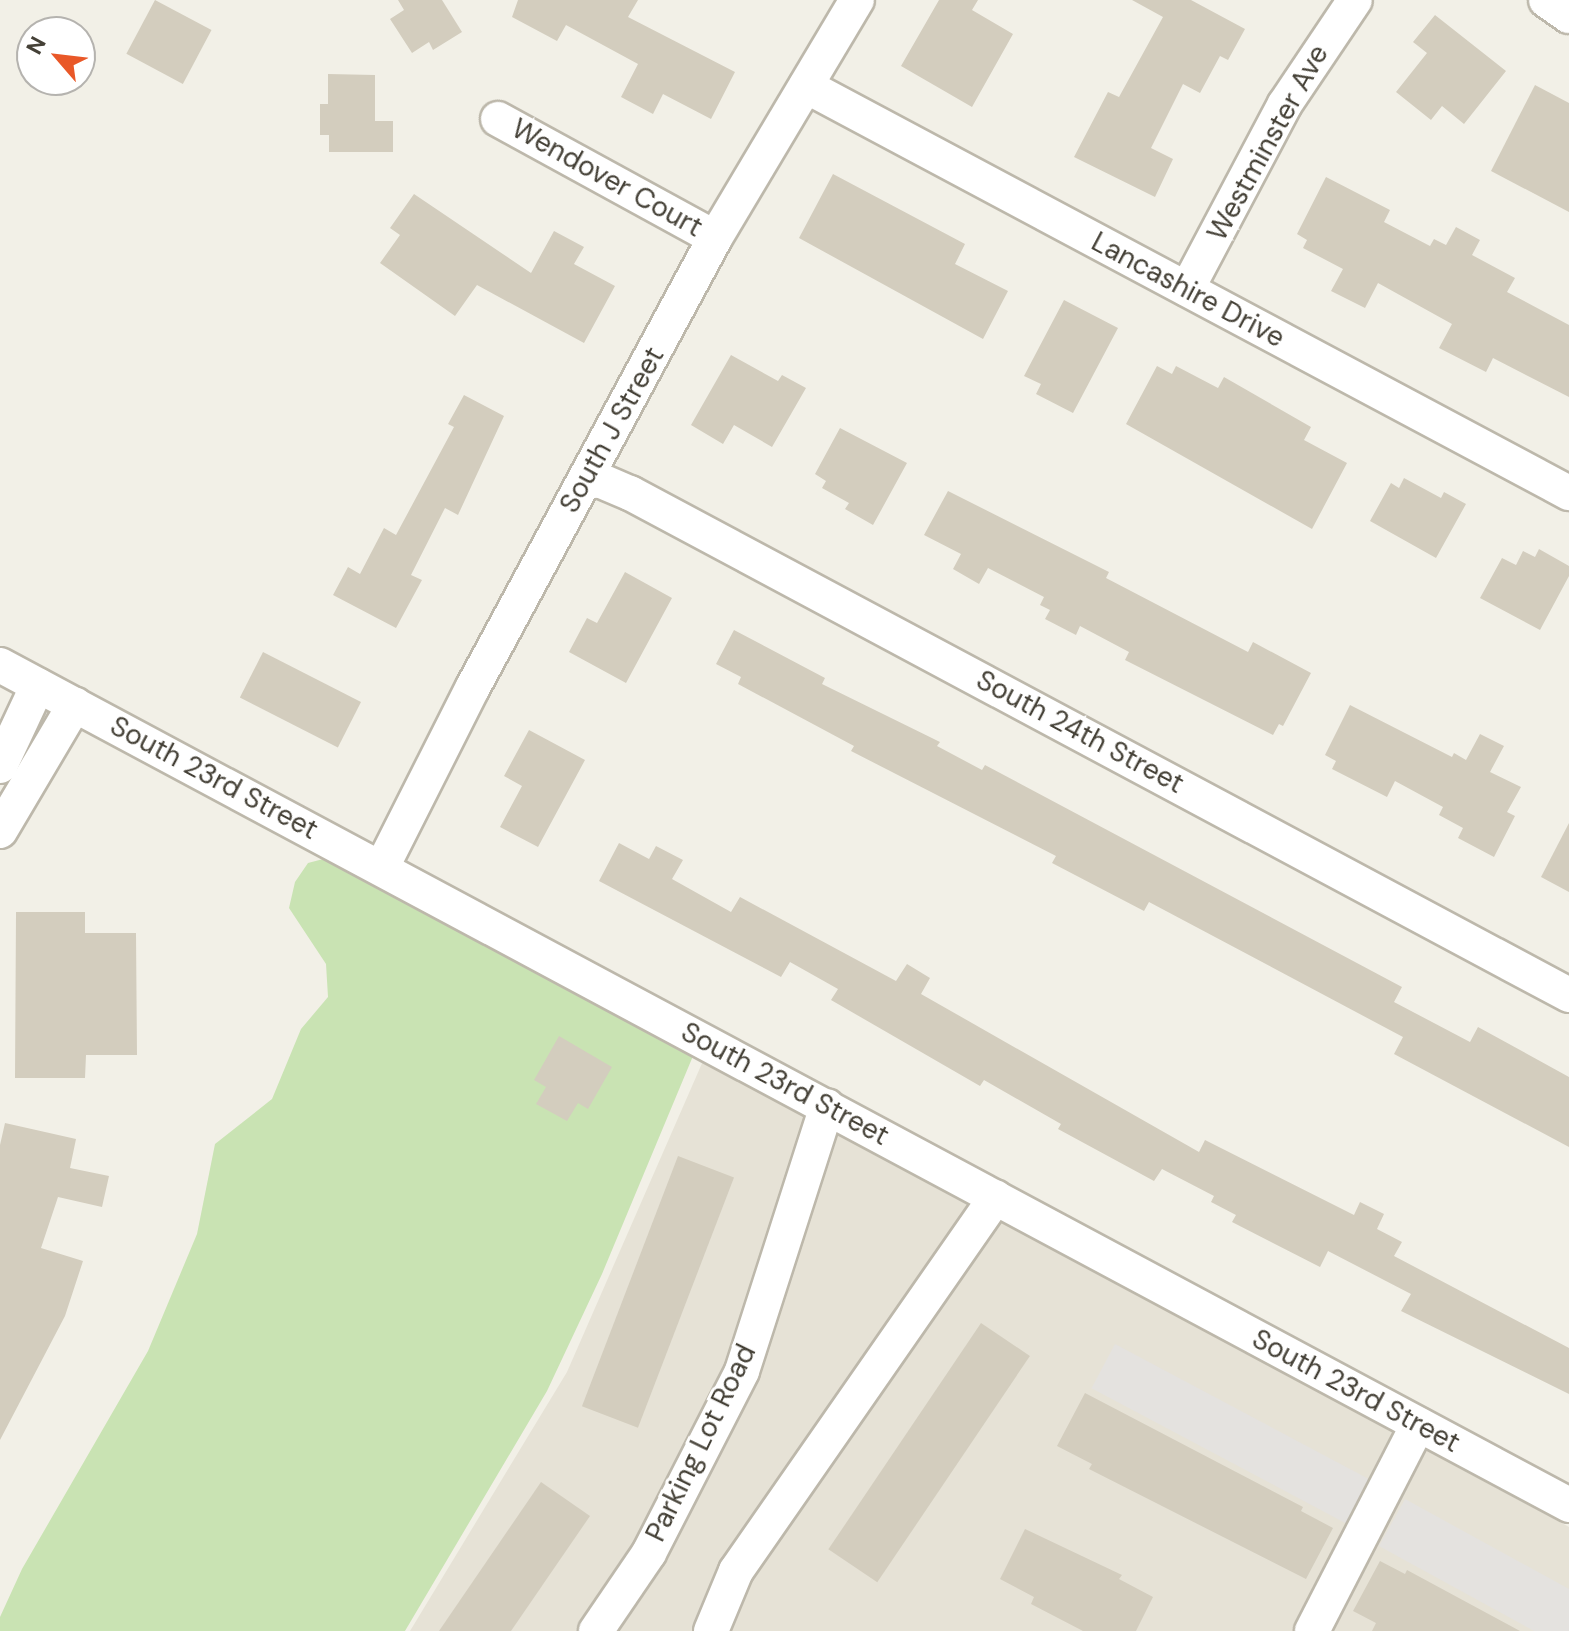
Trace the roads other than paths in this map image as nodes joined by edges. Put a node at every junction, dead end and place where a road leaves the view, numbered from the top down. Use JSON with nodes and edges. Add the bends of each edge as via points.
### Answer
{"nodes":[{"id":1,"x":857,"y":0,"type":"edge"},
{"id":2,"x":1355,"y":0,"type":"edge"},
{"id":3,"x":1546,"y":0,"type":"edge"},
{"id":4,"x":1569,"y":16,"type":"edge"},
{"id":5,"x":806,"y":86,"type":"junction"},
{"id":6,"x":498,"y":119,"type":"dead end"},
{"id":7,"x":715,"y":238,"type":"junction"},
{"id":8,"x":1187,"y":289,"type":"junction"},
{"id":9,"x":587,"y":482,"type":"junction"},
{"id":10,"x":1569,"y":493,"type":"edge"},
{"id":11,"x":0,"y":665,"type":"edge"},
{"id":12,"x":38,"y":685,"type":"junction"},
{"id":13,"x":75,"y":704,"type":"junction"},
{"id":14,"x":0,"y":766,"type":"edge"},
{"id":15,"x":0,"y":831,"type":"edge"},
{"id":16,"x":382,"y":867,"type":"junction"},
{"id":17,"x":1569,"y":995,"type":"edge"},
{"id":18,"x":827,"y":1106,"type":"junction"},
{"id":19,"x":996,"y":1197,"type":"junction"},
{"id":20,"x":1418,"y":1425,"type":"junction"},
{"id":21,"x":1569,"y":1505,"type":"edge"},
{"id":22,"x":596,"y":1631,"type":"edge"},
{"id":23,"x":711,"y":1631,"type":"edge"},
{"id":24,"x":1312,"y":1631,"type":"edge"}],
"edges":[{"from":1,"to":5,"type":"street","name":"South J Street"},
{"from":2,"to":8,"type":"street","name":"Westminster Ave","via":[[1285,104]]},
{"from":3,"to":4,"type":"street"},
{"from":5,"to":7,"type":"street","name":"South J Street"},
{"from":5,"to":8,"type":"street","name":"Lancashire Drive"},
{"from":6,"to":7,"type":"street","name":"Wendover Court"},
{"from":7,"to":9,"type":"street","name":"South J Street"},
{"from":8,"to":10,"type":"street","name":"Lancashire Drive"},
{"from":9,"to":16,"type":"street","name":"South J Street","via":[[479,674]]},
{"from":9,"to":17,"type":"street","name":"South 24th Street","via":[[599,480],[644,500]]},
{"from":11,"to":12,"type":"street","name":"South 23rd Street"},
{"from":12,"to":13,"type":"street","name":"South 23rd Street"},
{"from":12,"to":14,"type":"street"},
{"from":13,"to":15,"type":"street"},
{"from":13,"to":16,"type":"street","name":"South 23rd Street"},
{"from":16,"to":18,"type":"street","name":"South 23rd Street"},
{"from":18,"to":19,"type":"street","name":"South 23rd Street"},
{"from":18,"to":22,"type":"street","name":"Parking Lot Road","via":[[742,1371],[649,1553]]},
{"from":19,"to":20,"type":"street","name":"South 23rd Street"},
{"from":19,"to":23,"type":"street","via":[[736,1571]]},
{"from":20,"to":21,"type":"street","name":"South 23rd Street"},
{"from":20,"to":24,"type":"street"}]}
